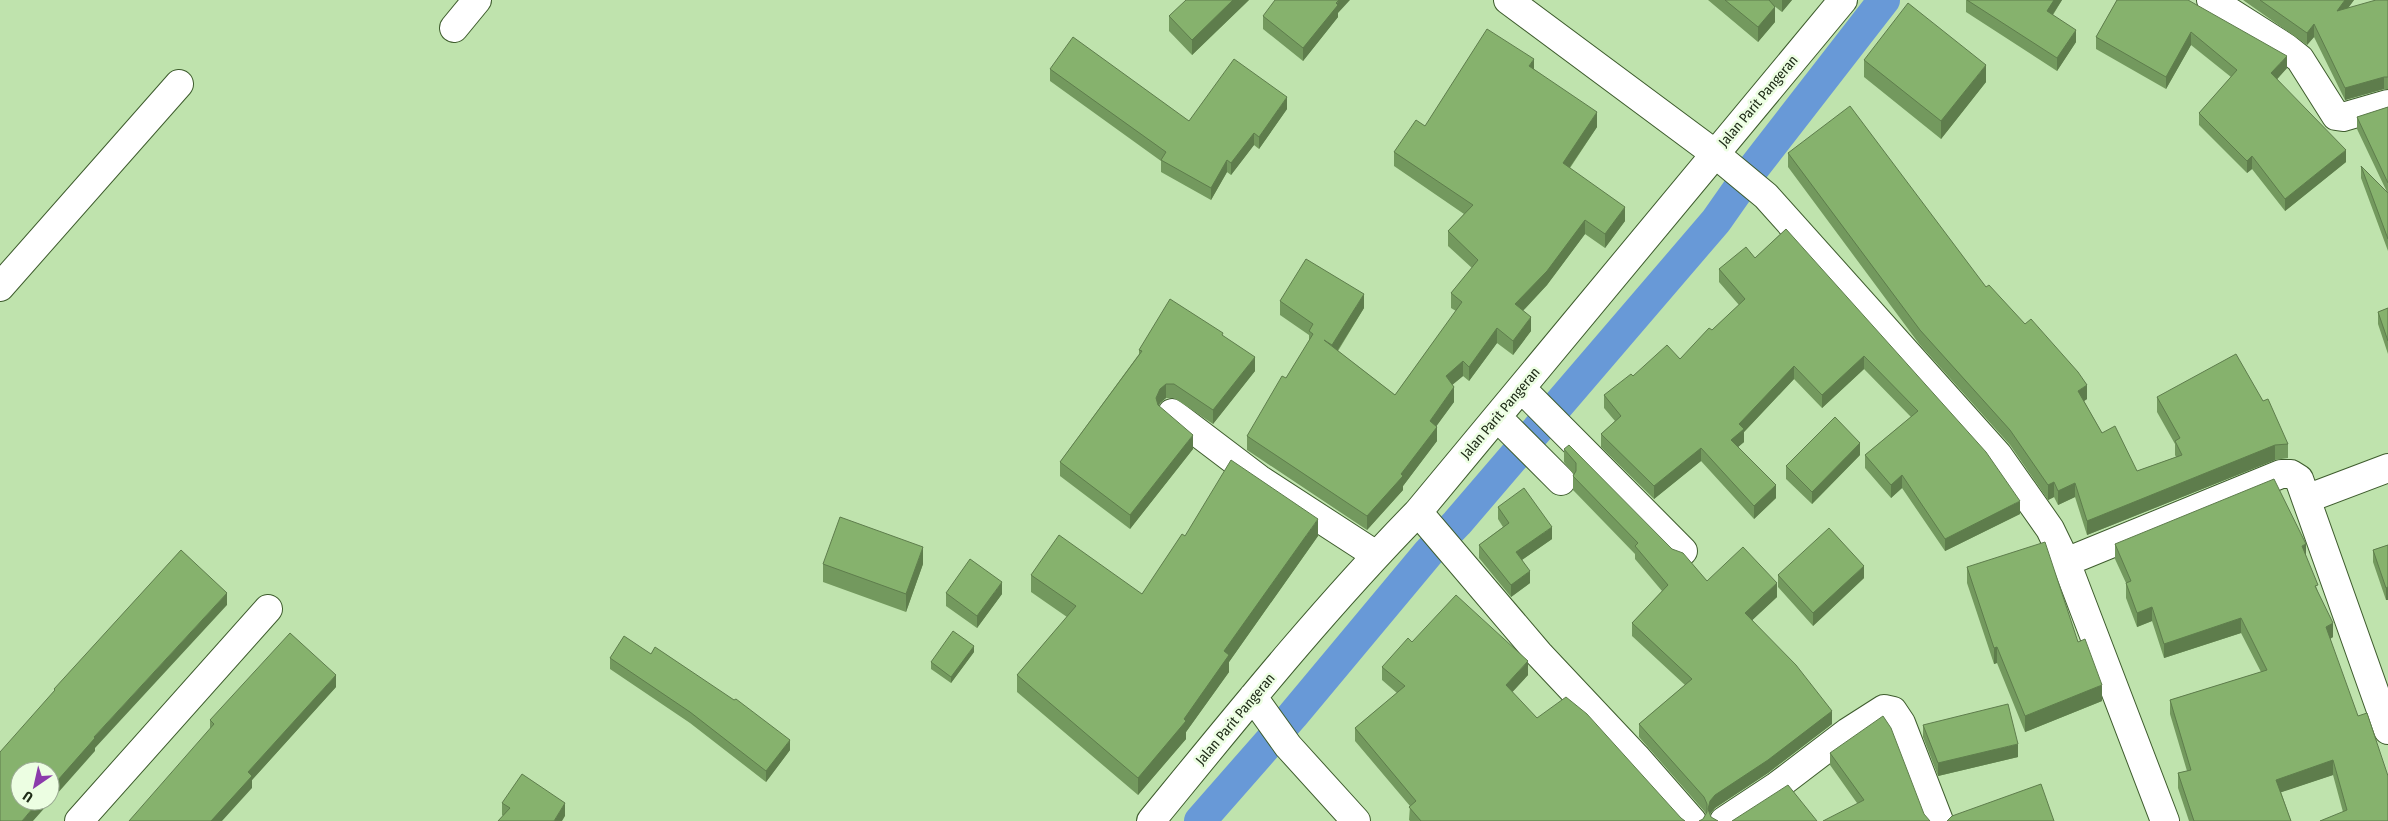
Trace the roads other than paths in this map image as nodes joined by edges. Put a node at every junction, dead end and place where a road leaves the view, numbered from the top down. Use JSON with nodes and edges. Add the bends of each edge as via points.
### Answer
{"nodes":[{"id":1,"x":477,"y":0,"type":"edge"},
{"id":2,"x":1508,"y":0,"type":"edge"},
{"id":3,"x":2211,"y":0,"type":"edge"},
{"id":4,"x":1832,"y":4,"type":"edge"},
{"id":5,"x":454,"y":28,"type":"dead end"},
{"id":6,"x":179,"y":84,"type":"dead end"},
{"id":7,"x":2388,"y":104,"type":"edge"},
{"id":8,"x":1721,"y":159,"type":"junction"},
{"id":9,"x":0,"y":287,"type":"edge"},
{"id":10,"x":1522,"y":389,"type":"junction"},
{"id":11,"x":1172,"y":413,"type":"dead end"},
{"id":12,"x":1504,"y":425,"type":"junction"},
{"id":13,"x":2388,"y":468,"type":"edge"},
{"id":14,"x":1561,"y":481,"type":"dead end"},
{"id":15,"x":2306,"y":499,"type":"junction"},
{"id":16,"x":1423,"y":518,"type":"junction"},
{"id":17,"x":1683,"y":552,"type":"edge"},
{"id":18,"x":1376,"y":555,"type":"junction"},
{"id":19,"x":2066,"y":562,"type":"junction"},
{"id":20,"x":268,"y":609,"type":"dead end"},
{"id":21,"x":1260,"y":707,"type":"junction"},
{"id":22,"x":2388,"y":730,"type":"edge"},
{"id":23,"x":79,"y":821,"type":"edge"},
{"id":24,"x":1151,"y":821,"type":"edge"},
{"id":25,"x":1356,"y":821,"type":"edge"},
{"id":26,"x":1692,"y":821,"type":"edge"},
{"id":27,"x":1724,"y":821,"type":"edge"},
{"id":28,"x":1939,"y":821,"type":"edge"},
{"id":29,"x":2165,"y":821,"type":"edge"}],
"edges":[{"from":1,"to":5,"type":"street"},
{"from":2,"to":8,"type":"street"},
{"from":3,"to":7,"type":"street","via":[[2300,59],[2336,116],[2343,118]]},
{"from":4,"to":8,"type":"street","name":"Jalan Parit Pangeran"},
{"from":6,"to":9,"type":"street"},
{"from":8,"to":10,"type":"street","name":"Jalan Parit Pangeran"},
{"from":8,"to":19,"type":"street","via":[[1766,196],[1998,455],[2050,529]]},
{"from":10,"to":12,"type":"street","name":"Jalan Parit Pangeran"},
{"from":10,"to":17,"type":"street"},
{"from":11,"to":18,"type":"street","via":[[1259,479]]},
{"from":12,"to":14,"type":"street"},
{"from":12,"to":16,"type":"street","name":"Jalan Parit Pangeran"},
{"from":13,"to":15,"type":"street"},
{"from":15,"to":19,"type":"street","via":[[2299,479],[2291,474],[2281,474]]},
{"from":15,"to":22,"type":"street"},
{"from":16,"to":18,"type":"street","name":"Jalan Parit Pangeran"},
{"from":16,"to":26,"type":"street","via":[[1539,654]]},
{"from":18,"to":21,"type":"street","name":"Jalan Parit Pangeran"},
{"from":19,"to":29,"type":"street"},
{"from":20,"to":23,"type":"street"},
{"from":21,"to":24,"type":"street","name":"Jalan Parit Pangeran"},
{"from":21,"to":25,"type":"street","via":[[1288,746]]},
{"from":27,"to":28,"type":"street","via":[[1884,709],[1893,711],[1900,723]]}]}
